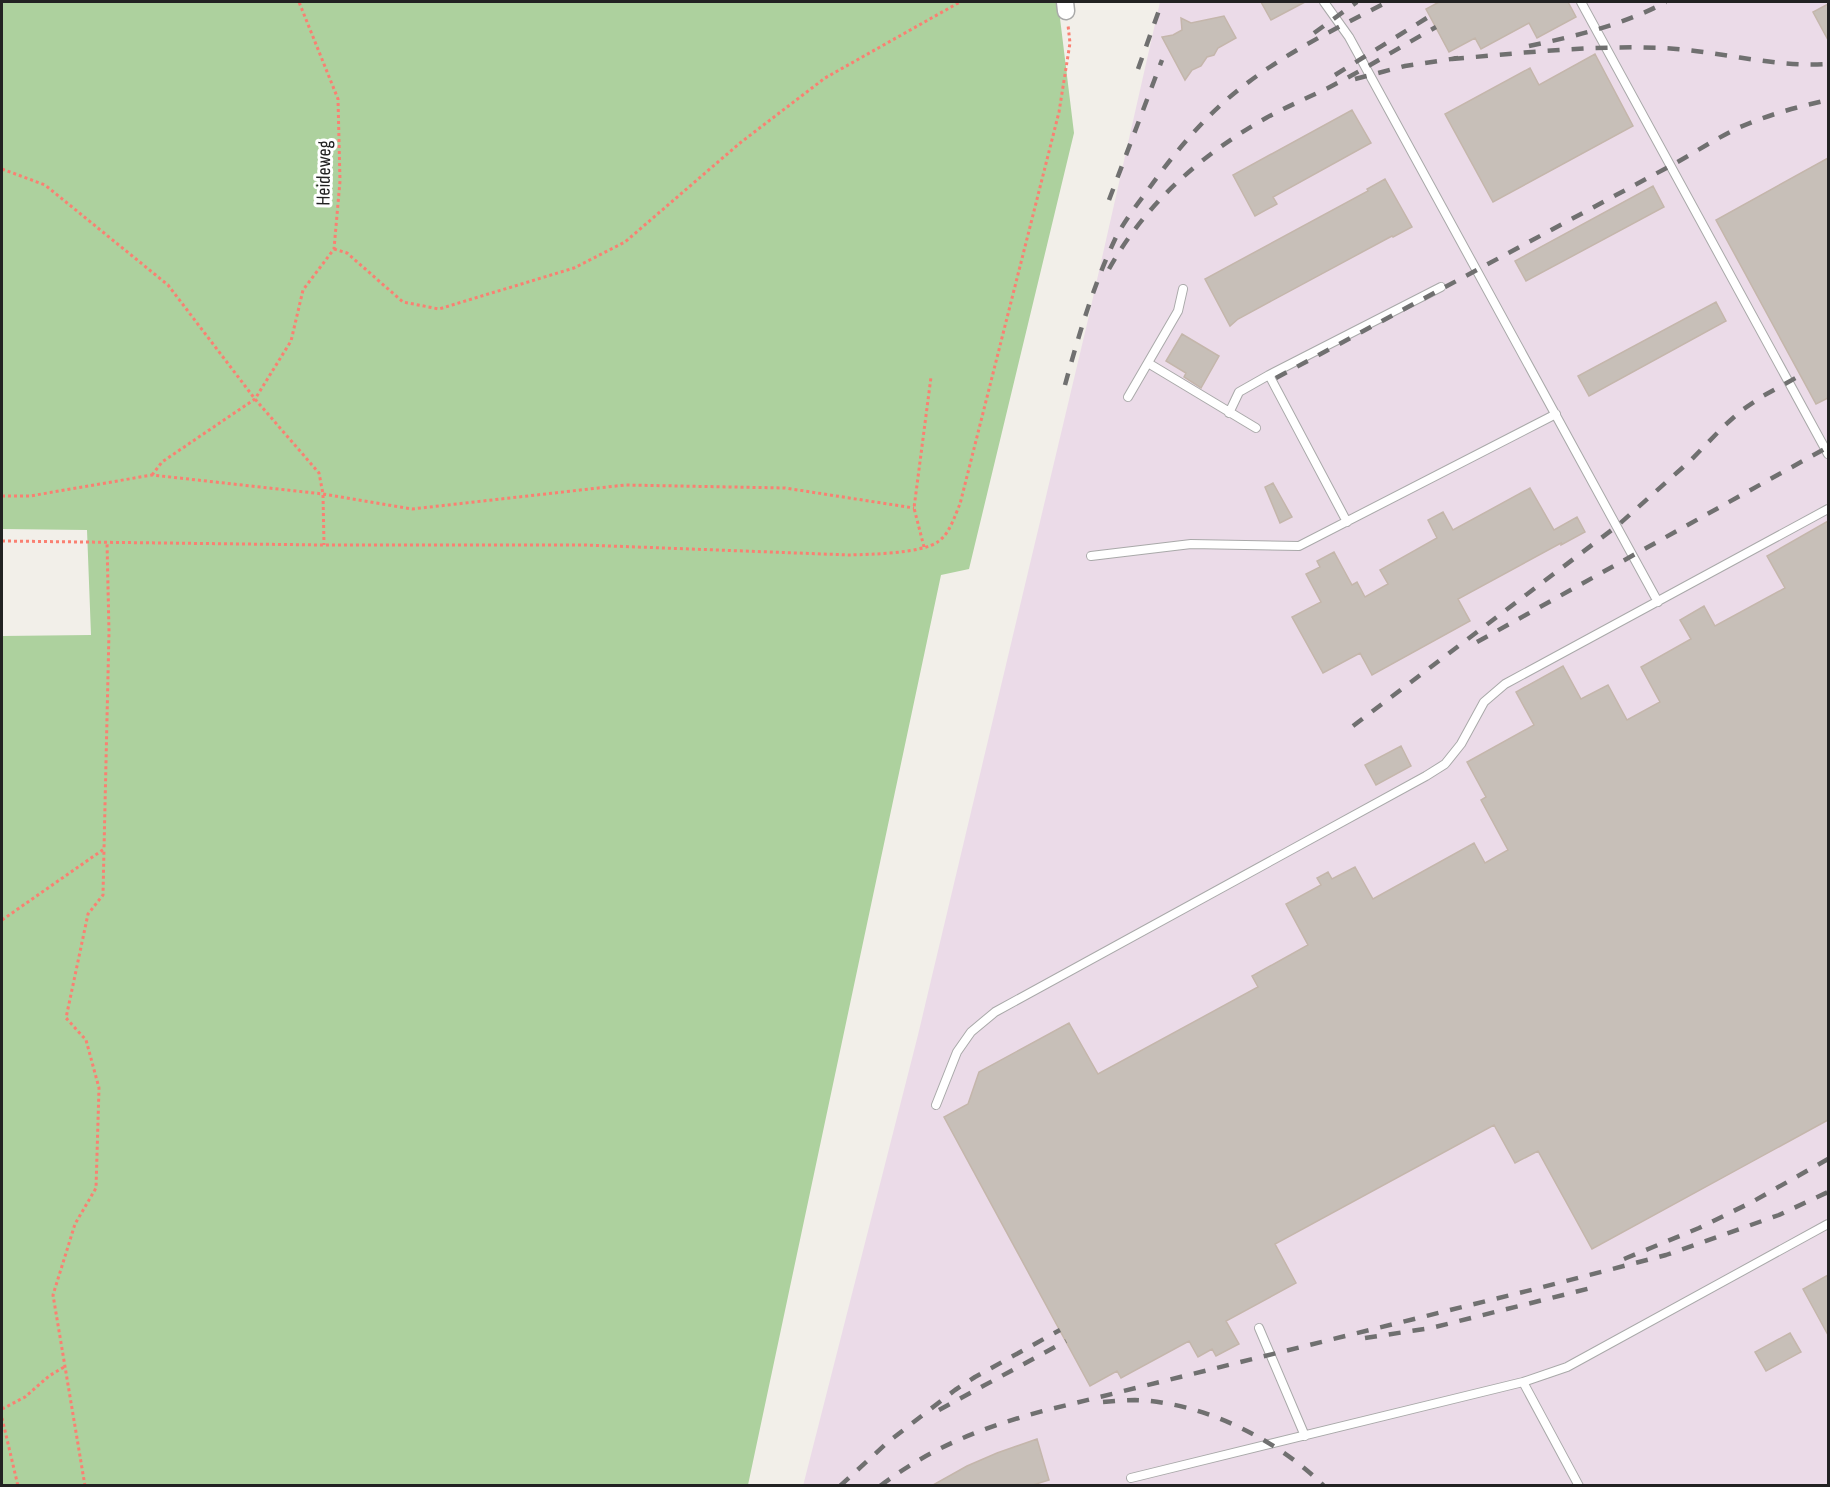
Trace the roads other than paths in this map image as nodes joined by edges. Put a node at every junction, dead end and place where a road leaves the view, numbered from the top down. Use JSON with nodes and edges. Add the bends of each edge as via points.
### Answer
{"nodes":[{"id":1,"x":1324,"y":2,"type":"edge"},
{"id":2,"x":1581,"y":2,"type":"edge"},
{"id":3,"x":1441,"y":287,"type":"dead end"},
{"id":4,"x":1183,"y":289,"type":"dead end"},
{"id":5,"x":1148,"y":363,"type":"junction"},
{"id":6,"x":1269,"y":375,"type":"junction"},
{"id":7,"x":1128,"y":397,"type":"dead end"},
{"id":8,"x":1229,"y":413,"type":"junction"},
{"id":9,"x":1556,"y":414,"type":"junction"},
{"id":10,"x":1256,"y":428,"type":"dead end"},
{"id":11,"x":1828,"y":454,"type":"edge"},
{"id":12,"x":1828,"y":509,"type":"edge"},
{"id":13,"x":1347,"y":522,"type":"junction"},
{"id":14,"x":1091,"y":556,"type":"dead end"},
{"id":15,"x":1658,"y":602,"type":"junction"},
{"id":16,"x":936,"y":1105,"type":"dead end"},
{"id":17,"x":1828,"y":1224,"type":"edge"},
{"id":18,"x":1259,"y":1328,"type":"dead end"},
{"id":19,"x":1523,"y":1382,"type":"junction"},
{"id":20,"x":1305,"y":1436,"type":"junction"},
{"id":21,"x":1131,"y":1478,"type":"dead end"},
{"id":22,"x":1579,"y":1485,"type":"edge"}],
"edges":[{"from":1,"to":9,"type":"lane","via":[[1349,37]]},
{"from":2,"to":11,"type":"lane"},
{"from":3,"to":6,"type":"lane"},
{"from":4,"to":5,"type":"lane","via":[[1178,310]]},
{"from":5,"to":7,"type":"lane"},
{"from":5,"to":8,"type":"lane"},
{"from":6,"to":8,"type":"lane","via":[[1239,392]]},
{"from":6,"to":13,"type":"lane"},
{"from":8,"to":10,"type":"lane"},
{"from":9,"to":13,"type":"lane"},
{"from":9,"to":15,"type":"lane"},
{"from":12,"to":15,"type":"lane"},
{"from":13,"to":14,"type":"lane","via":[[1299,546],[1191,544]]},
{"from":15,"to":16,"type":"lane","via":[[1505,684],[1484,702],[1445,764],[1426,776],[994,1012],[971,1032],[957,1052]]},
{"from":17,"to":19,"type":"lane","via":[[1567,1367]]},
{"from":18,"to":20,"type":"lane"},
{"from":19,"to":20,"type":"lane"},
{"from":19,"to":22,"type":"lane"},
{"from":20,"to":21,"type":"lane"}]}
